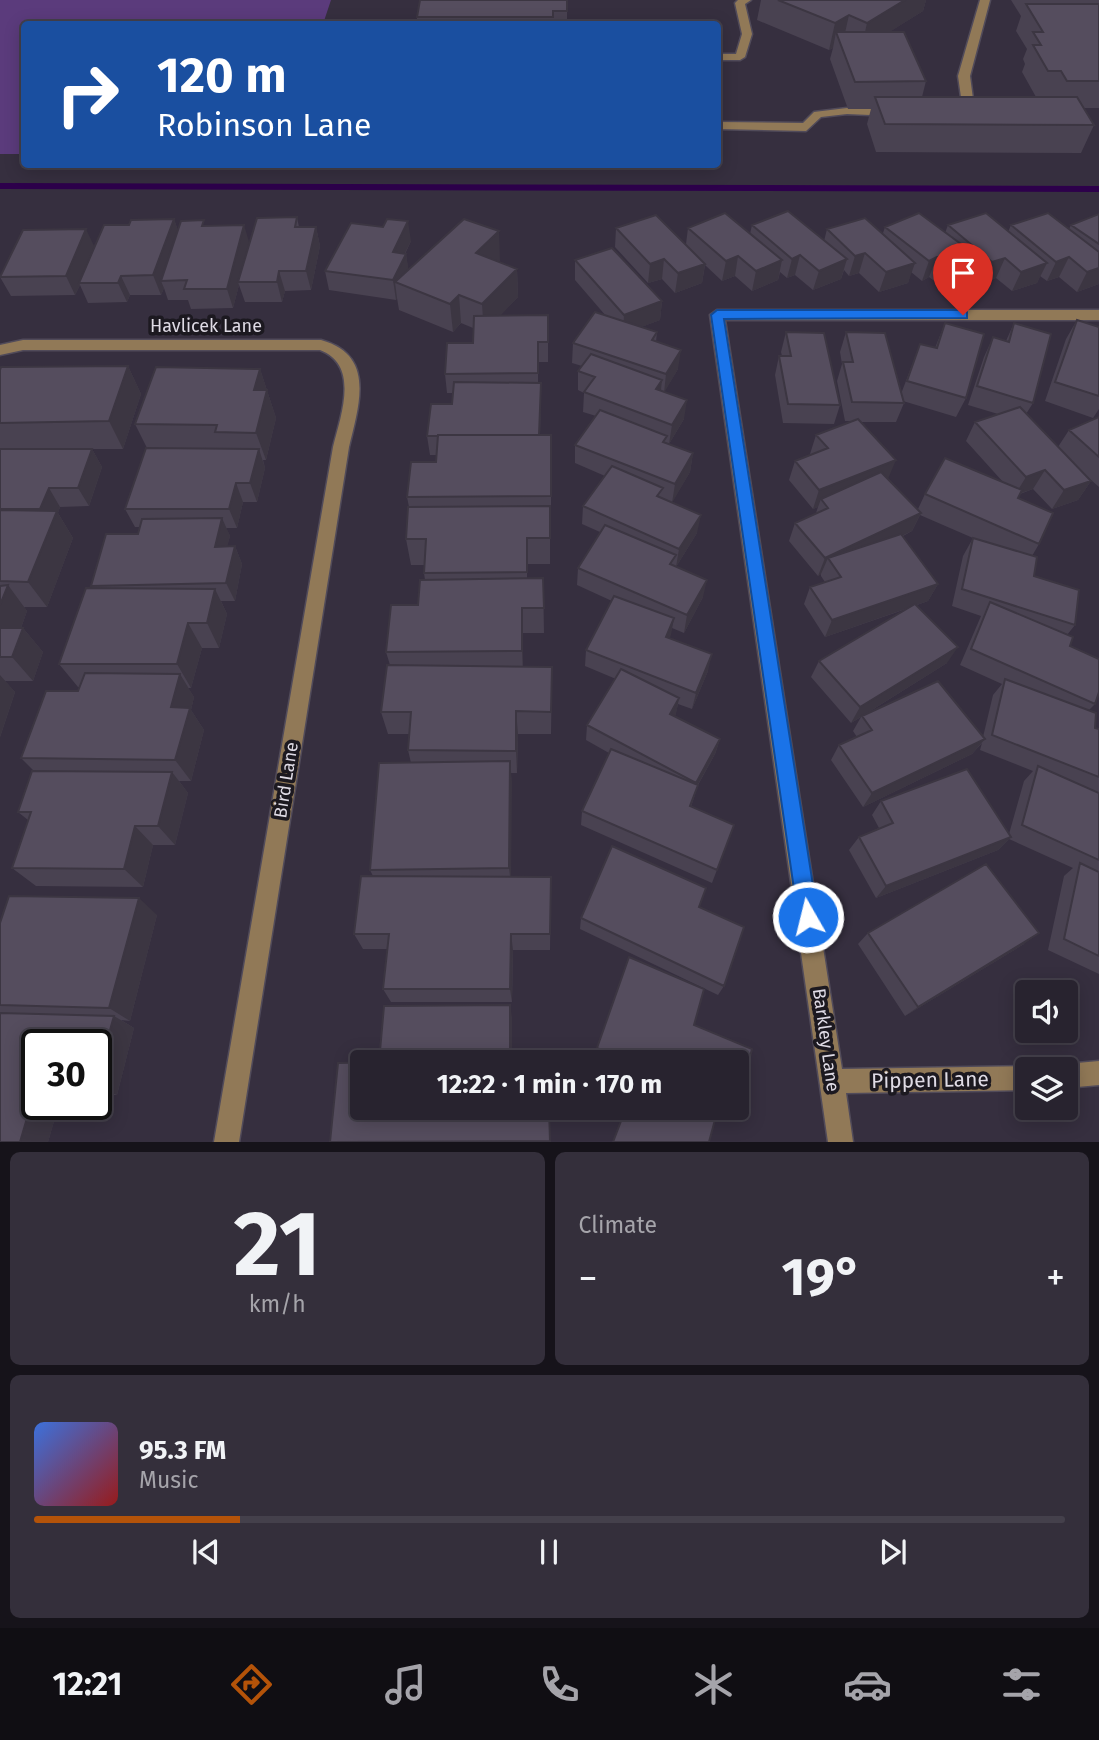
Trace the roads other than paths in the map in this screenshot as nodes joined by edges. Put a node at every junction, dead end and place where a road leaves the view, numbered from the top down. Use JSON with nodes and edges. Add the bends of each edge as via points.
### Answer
{"nodes":[{"id":1,"x":746,"y":0,"type":"edge"},
{"id":2,"x":985,"y":0,"type":"edge"},
{"id":3,"x":721,"y":57,"type":"edge"},
{"id":4,"x":938,"y":111,"type":"edge"},
{"id":5,"x":912,"y":112,"type":"edge"},
{"id":6,"x":721,"y":126,"type":"edge"},
{"id":7,"x":1099,"y":315,"type":"edge"},
{"id":8,"x":0,"y":350,"type":"edge"},
{"id":9,"x":348,"y":418,"type":"joint"},
{"id":10,"x":1099,"y":1073,"type":"edge"},
{"id":11,"x":1078,"y":1075,"type":"edge"},
{"id":12,"x":1015,"y":1078,"type":"edge"},
{"id":13,"x":832,"y":1081,"type":"junction"},
{"id":14,"x":226,"y":1142,"type":"edge"},
{"id":15,"x":841,"y":1142,"type":"edge"}],
"edges":[{"from":1,"to":3,"type":"street","via":[[740,3],[747,34],[740,57]]},
{"from":2,"to":4,"type":"street","via":[[964,76],[967,99]]},
{"from":5,"to":6,"type":"street","via":[[818,114],[806,127]]},
{"from":7,"to":13,"type":"street","name":"Barkley Lane","via":[[717,315]]},
{"from":8,"to":9,"type":"street","name":"Havlicek Lane","via":[[23,345],[334,348],[349,363],[353,395]]},
{"from":9,"to":14,"type":"street","name":"Bird Lane"},
{"from":10,"to":11,"type":"street"},
{"from":12,"to":13,"type":"street","name":"Pippen Lane"},
{"from":13,"to":15,"type":"street","name":"Barkley Lane"}]}
